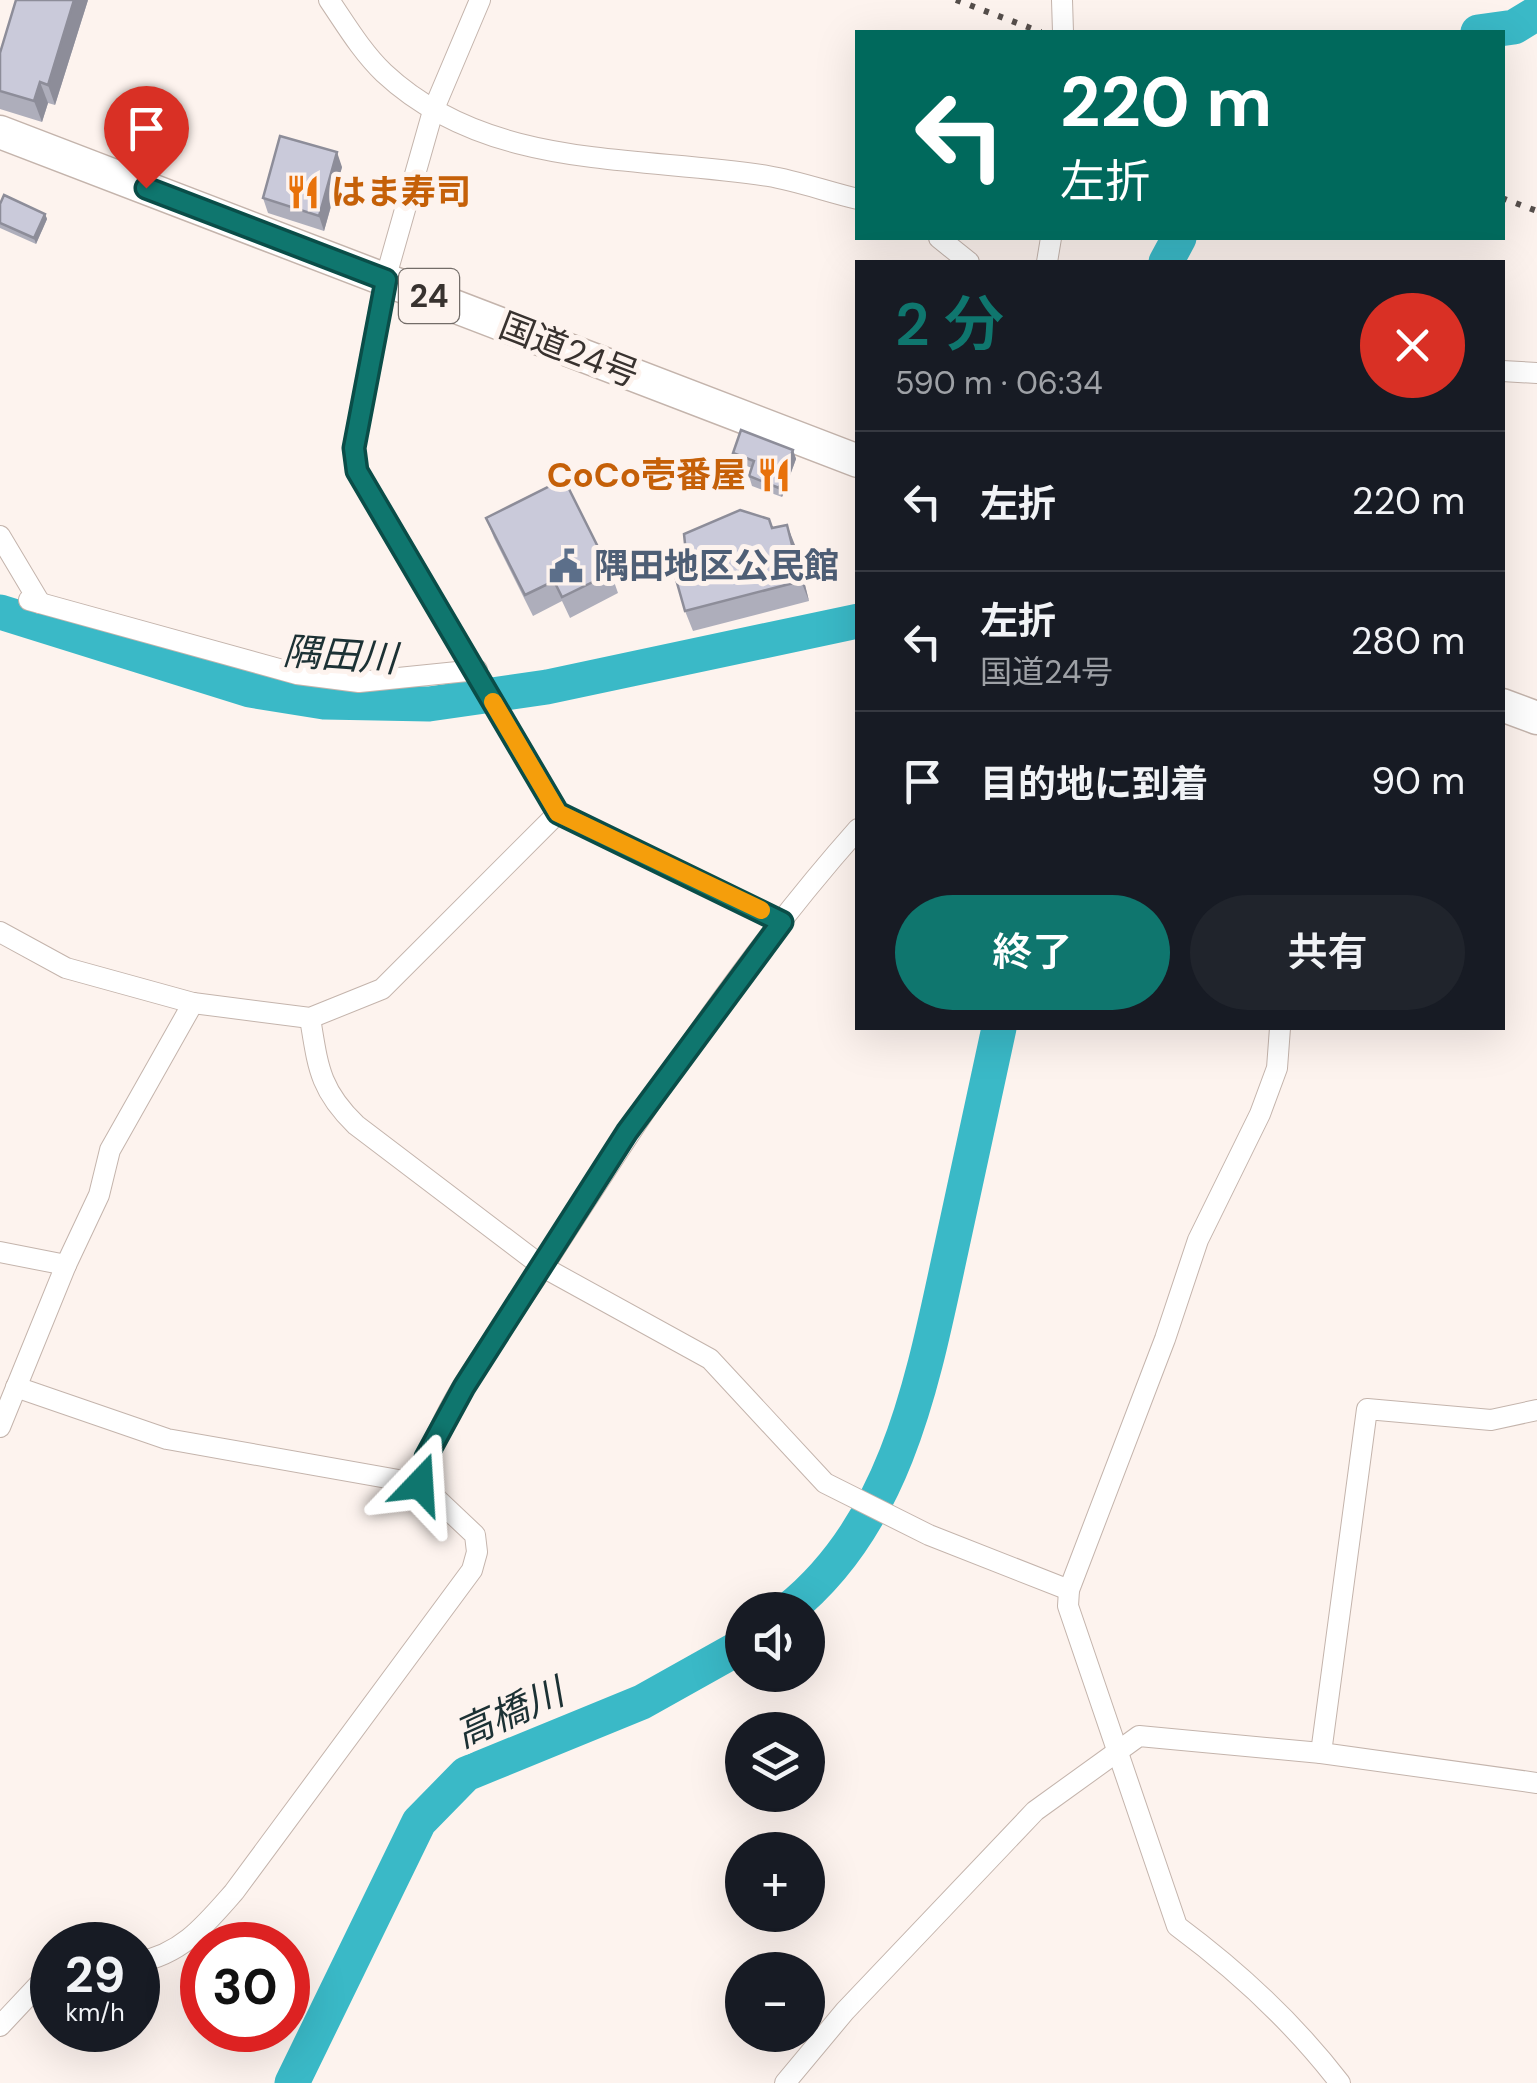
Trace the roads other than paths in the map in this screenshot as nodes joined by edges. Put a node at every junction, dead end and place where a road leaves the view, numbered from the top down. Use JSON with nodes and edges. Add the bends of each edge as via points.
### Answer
{"nodes":[{"id":1,"x":329,"y":0,"type":"edge"},
{"id":2,"x":480,"y":0,"type":"edge"},
{"id":3,"x":1062,"y":0,"type":"edge"},
{"id":4,"x":1062,"y":30,"type":"edge"},
{"id":5,"x":433,"y":111,"type":"junction"},
{"id":6,"x":0,"y":132,"type":"edge"},
{"id":7,"x":855,"y":197,"type":"edge"},
{"id":8,"x":942,"y":240,"type":"edge"},
{"id":9,"x":967,"y":260,"type":"edge"},
{"id":10,"x":386,"y":280,"type":"junction"},
{"id":11,"x":1505,"y":372,"type":"edge"},
{"id":12,"x":1537,"y":373,"type":"edge"},
{"id":13,"x":855,"y":459,"type":"edge"},
{"id":14,"x":0,"y":536,"type":"edge"},
{"id":15,"x":481,"y":676,"type":"junction"},
{"id":16,"x":1505,"y":706,"type":"edge"},
{"id":17,"x":1537,"y":718,"type":"edge"},
{"id":18,"x":558,"y":813,"type":"junction"},
{"id":19,"x":855,"y":833,"type":"edge"},
{"id":20,"x":782,"y":922,"type":"junction"},
{"id":21,"x":0,"y":932,"type":"edge"},
{"id":22,"x":193,"y":1003,"type":"junction"},
{"id":23,"x":310,"y":1018,"type":"junction"},
{"id":24,"x":1280,"y":1030,"type":"edge"},
{"id":25,"x":0,"y":1252,"type":"edge"},
{"id":26,"x":66,"y":1265,"type":"junction"},
{"id":27,"x":543,"y":1267,"type":"junction"},
{"id":28,"x":16,"y":1387,"type":"junction"},
{"id":29,"x":1537,"y":1410,"type":"edge"},
{"id":30,"x":0,"y":1427,"type":"edge"},
{"id":31,"x":420,"y":1484,"type":"junction"},
{"id":32,"x":1069,"y":1590,"type":"junction"},
{"id":33,"x":1116,"y":1749,"type":"junction"},
{"id":34,"x":1320,"y":1753,"type":"junction"},
{"id":35,"x":1537,"y":1783,"type":"edge"},
{"id":36,"x":160,"y":1956,"type":"edge"},
{"id":37,"x":30,"y":1993,"type":"edge"},
{"id":38,"x":0,"y":2026,"type":"edge"},
{"id":39,"x":785,"y":2083,"type":"edge"},
{"id":40,"x":1340,"y":2083,"type":"edge"}],
"edges":[{"from":1,"to":5,"type":"street","via":[[364,52]]},
{"from":2,"to":5,"type":"street"},
{"from":3,"to":4,"type":"street"},
{"from":5,"to":7,"type":"street","via":[[521,144],[615,163],[769,176]]},
{"from":5,"to":10,"type":"street"},
{"from":6,"to":10,"type":"highway","name":"国道24号","number":"24"},
{"from":8,"to":9,"type":"street"},
{"from":10,"to":13,"type":"highway","name":"国道24号","number":"24"},
{"from":10,"to":15,"type":"street","via":[[354,448],[357,471]]},
{"from":11,"to":12,"type":"street"},
{"from":14,"to":15,"type":"street","via":[[34,601],[296,674],[359,682]]},
{"from":15,"to":18,"type":"street"},
{"from":16,"to":17,"type":"highway"},
{"from":18,"to":20,"type":"street"},
{"from":18,"to":23,"type":"street","via":[[382,989]]},
{"from":19,"to":20,"type":"street"},
{"from":20,"to":27,"type":"street","via":[[627,1132]]},
{"from":21,"to":22,"type":"street","via":[[66,968]]},
{"from":22,"to":23,"type":"street"},
{"from":22,"to":26,"type":"street","via":[[110,1150],[99,1195]]},
{"from":23,"to":27,"type":"street","via":[[320,1078],[331,1100]]},
{"from":24,"to":32,"type":"street","via":[[1277,1068],[1260,1114],[1198,1240]]},
{"from":25,"to":26,"type":"street"},
{"from":26,"to":28,"type":"street"},
{"from":27,"to":31,"type":"street","via":[[464,1387],[426,1457]]},
{"from":27,"to":32,"type":"street","via":[[710,1358],[825,1483],[929,1536]]},
{"from":28,"to":30,"type":"street"},
{"from":28,"to":31,"type":"street","via":[[166,1439]]},
{"from":29,"to":34,"type":"street","via":[[1492,1420],[1367,1409]]},
{"from":31,"to":36,"type":"street","via":[[476,1535],[472,1570],[234,1892],[192,1940]]},
{"from":32,"to":33,"type":"street","via":[[1068,1606]]},
{"from":33,"to":34,"type":"street","via":[[1139,1736]]},
{"from":33,"to":39,"type":"street","via":[[1035,1811]]},
{"from":33,"to":40,"type":"street","via":[[1178,1926],[1300,2032]]},
{"from":34,"to":35,"type":"street"},
{"from":37,"to":38,"type":"street"}]}
